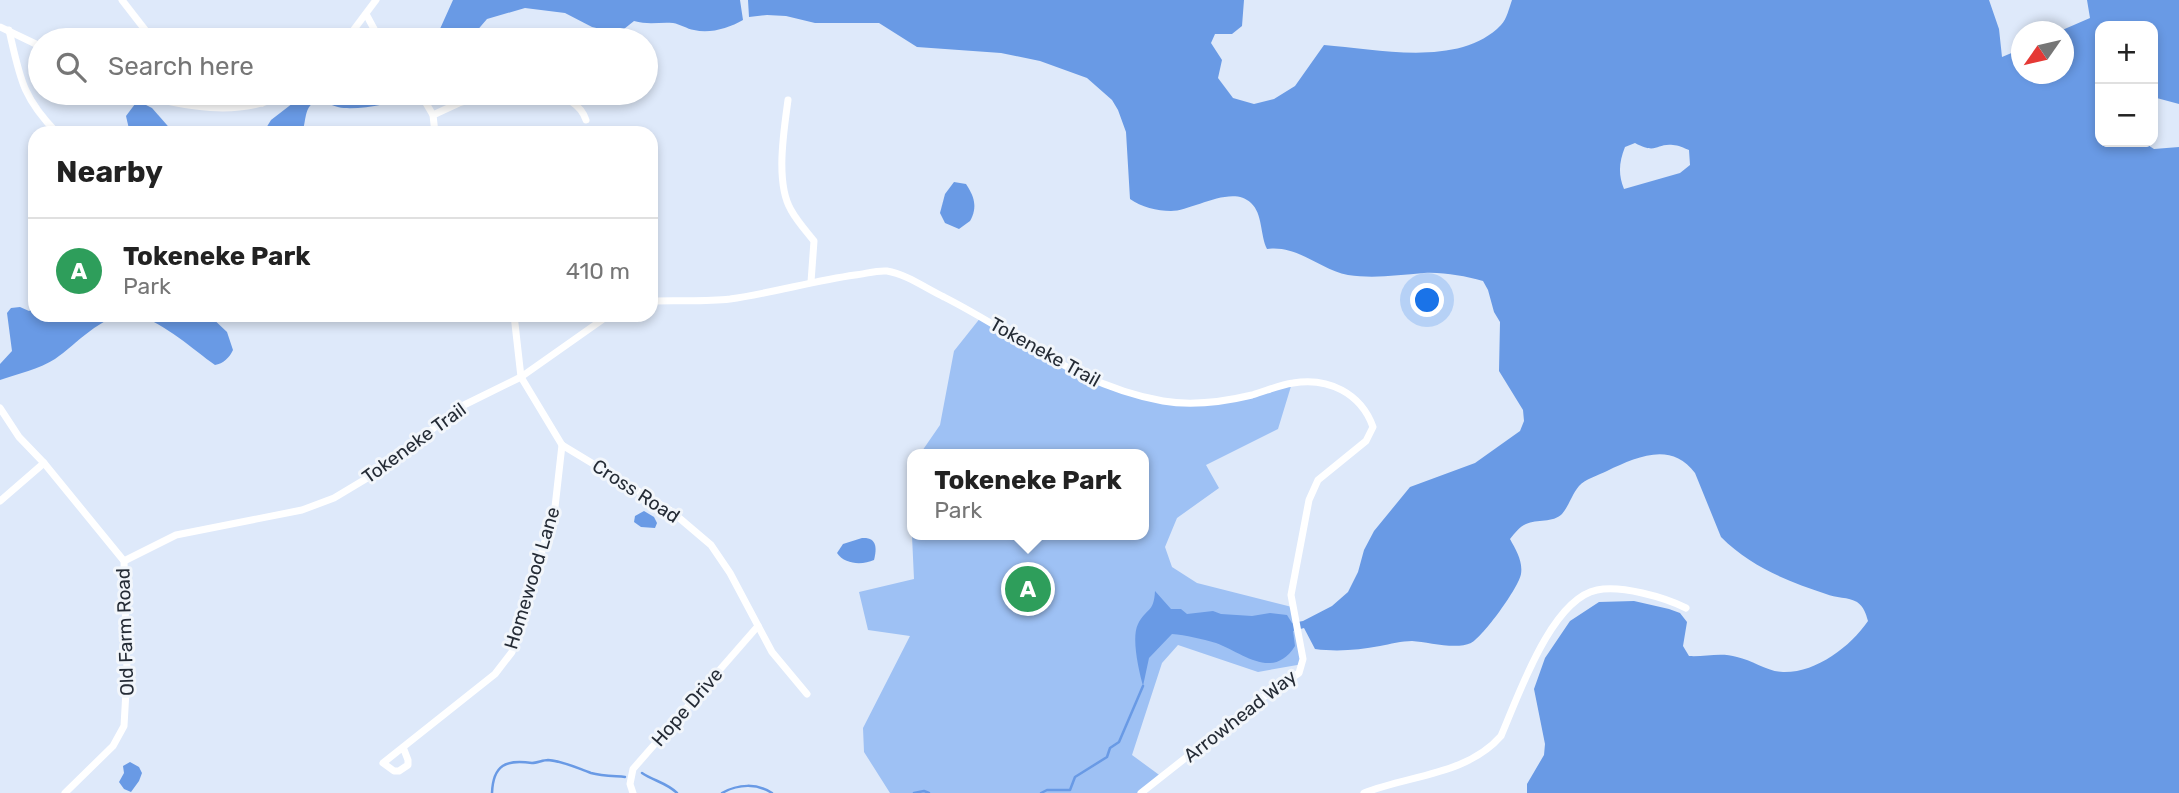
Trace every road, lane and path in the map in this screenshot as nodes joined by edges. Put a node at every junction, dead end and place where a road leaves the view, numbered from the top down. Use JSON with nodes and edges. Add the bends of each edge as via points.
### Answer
{"nodes":[{"id":1,"x":122,"y":0,"type":"edge"},
{"id":2,"x":376,"y":0,"type":"edge"},
{"id":3,"x":366,"y":14,"type":"junction"},
{"id":4,"x":0,"y":27,"type":"edge"},
{"id":5,"x":144,"y":28,"type":"edge"},
{"id":6,"x":355,"y":28,"type":"edge"},
{"id":7,"x":374,"y":28,"type":"edge"},
{"id":8,"x":9,"y":30,"type":"junction"},
{"id":9,"x":28,"y":40,"type":"edge"},
{"id":10,"x":28,"y":96,"type":"edge"},
{"id":11,"x":788,"y":100,"type":"dead end"},
{"id":12,"x":34,"y":105,"type":"edge"},
{"id":13,"x":196,"y":105,"type":"edge"},
{"id":14,"x":247,"y":105,"type":"edge"},
{"id":15,"x":429,"y":105,"type":"edge"},
{"id":16,"x":455,"y":105,"type":"edge"},
{"id":17,"x":575,"y":105,"type":"edge"},
{"id":18,"x":433,"y":115,"type":"junction"},
{"id":19,"x":586,"y":120,"type":"dead end"},
{"id":20,"x":50,"y":126,"type":"edge"},
{"id":21,"x":434,"y":126,"type":"edge"},
{"id":22,"x":811,"y":282,"type":"junction"},
{"id":23,"x":658,"y":301,"type":"edge"},
{"id":24,"x":515,"y":322,"type":"edge"},
{"id":25,"x":599,"y":322,"type":"edge"},
{"id":26,"x":522,"y":377,"type":"junction"},
{"id":27,"x":0,"y":408,"type":"edge"},
{"id":28,"x":562,"y":445,"type":"junction"},
{"id":29,"x":44,"y":463,"type":"junction"},
{"id":30,"x":0,"y":501,"type":"edge"},
{"id":31,"x":124,"y":561,"type":"junction"},
{"id":32,"x":1686,"y":608,"type":"dead end"},
{"id":33,"x":1296,"y":621,"type":"joint"},
{"id":34,"x":758,"y":626,"type":"junction"},
{"id":35,"x":807,"y":694,"type":"dead end"},
{"id":36,"x":403,"y":747,"type":"dead end"},
{"id":37,"x":65,"y":793,"type":"edge"},
{"id":38,"x":633,"y":793,"type":"edge"},
{"id":39,"x":1141,"y":793,"type":"edge"},
{"id":40,"x":1364,"y":793,"type":"edge"}],
"edges":[{"from":1,"to":5,"type":"street"},
{"from":2,"to":3,"type":"street"},
{"from":3,"to":6,"type":"street"},
{"from":3,"to":7,"type":"street"},
{"from":4,"to":8,"type":"street"},
{"from":8,"to":9,"type":"street"},
{"from":8,"to":10,"type":"street"},
{"from":11,"to":22,"type":"street","via":[[783,184],[789,208],[814,241]]},
{"from":12,"to":20,"type":"street"},
{"from":13,"to":14,"type":"street"},
{"from":15,"to":18,"type":"street"},
{"from":16,"to":18,"type":"street"},
{"from":17,"to":19,"type":"street"},
{"from":18,"to":21,"type":"street"},
{"from":22,"to":23,"type":"street","name":"Tokeneke Trail","via":[[729,299]]},
{"from":22,"to":33,"type":"street","name":"Tokeneke Trail","via":[[886,271],[902,276],[1084,377],[1114,390],[1166,401],[1202,403],[1292,383],[1341,388],[1359,403],[1373,427],[1366,441],[1318,480],[1309,500],[1292,583]]},
{"from":24,"to":26,"type":"street","name":"Cross Road"},
{"from":25,"to":26,"type":"street","name":"Tokeneke Trail"},
{"from":26,"to":28,"type":"street","name":"Cross Road"},
{"from":26,"to":31,"type":"street","name":"Tokeneke Trail","via":[[460,407],[384,468],[334,498],[302,510],[176,535]]},
{"from":27,"to":29,"type":"street","name":"Old Farm Road"},
{"from":28,"to":34,"type":"street","name":"Cross Road","via":[[671,510],[711,545]]},
{"from":28,"to":36,"type":"street","name":"Homewood Lane","via":[[555,507],[512,652],[495,674]]},
{"from":29,"to":30,"type":"street"},
{"from":29,"to":31,"type":"street","name":"Old Farm Road"},
{"from":31,"to":37,"type":"street","name":"Old Farm Road","via":[[124,726],[113,746]]},
{"from":32,"to":40,"type":"street","via":[[1618,590],[1584,595],[1546,635],[1495,743],[1449,769]]},
{"from":33,"to":39,"type":"street","name":"Arrowhead Way","via":[[1303,664],[1295,677]]},
{"from":34,"to":35,"type":"street","name":"Cross Road"},
{"from":34,"to":38,"type":"street","name":"Hope Drive","via":[[633,769]]}]}
